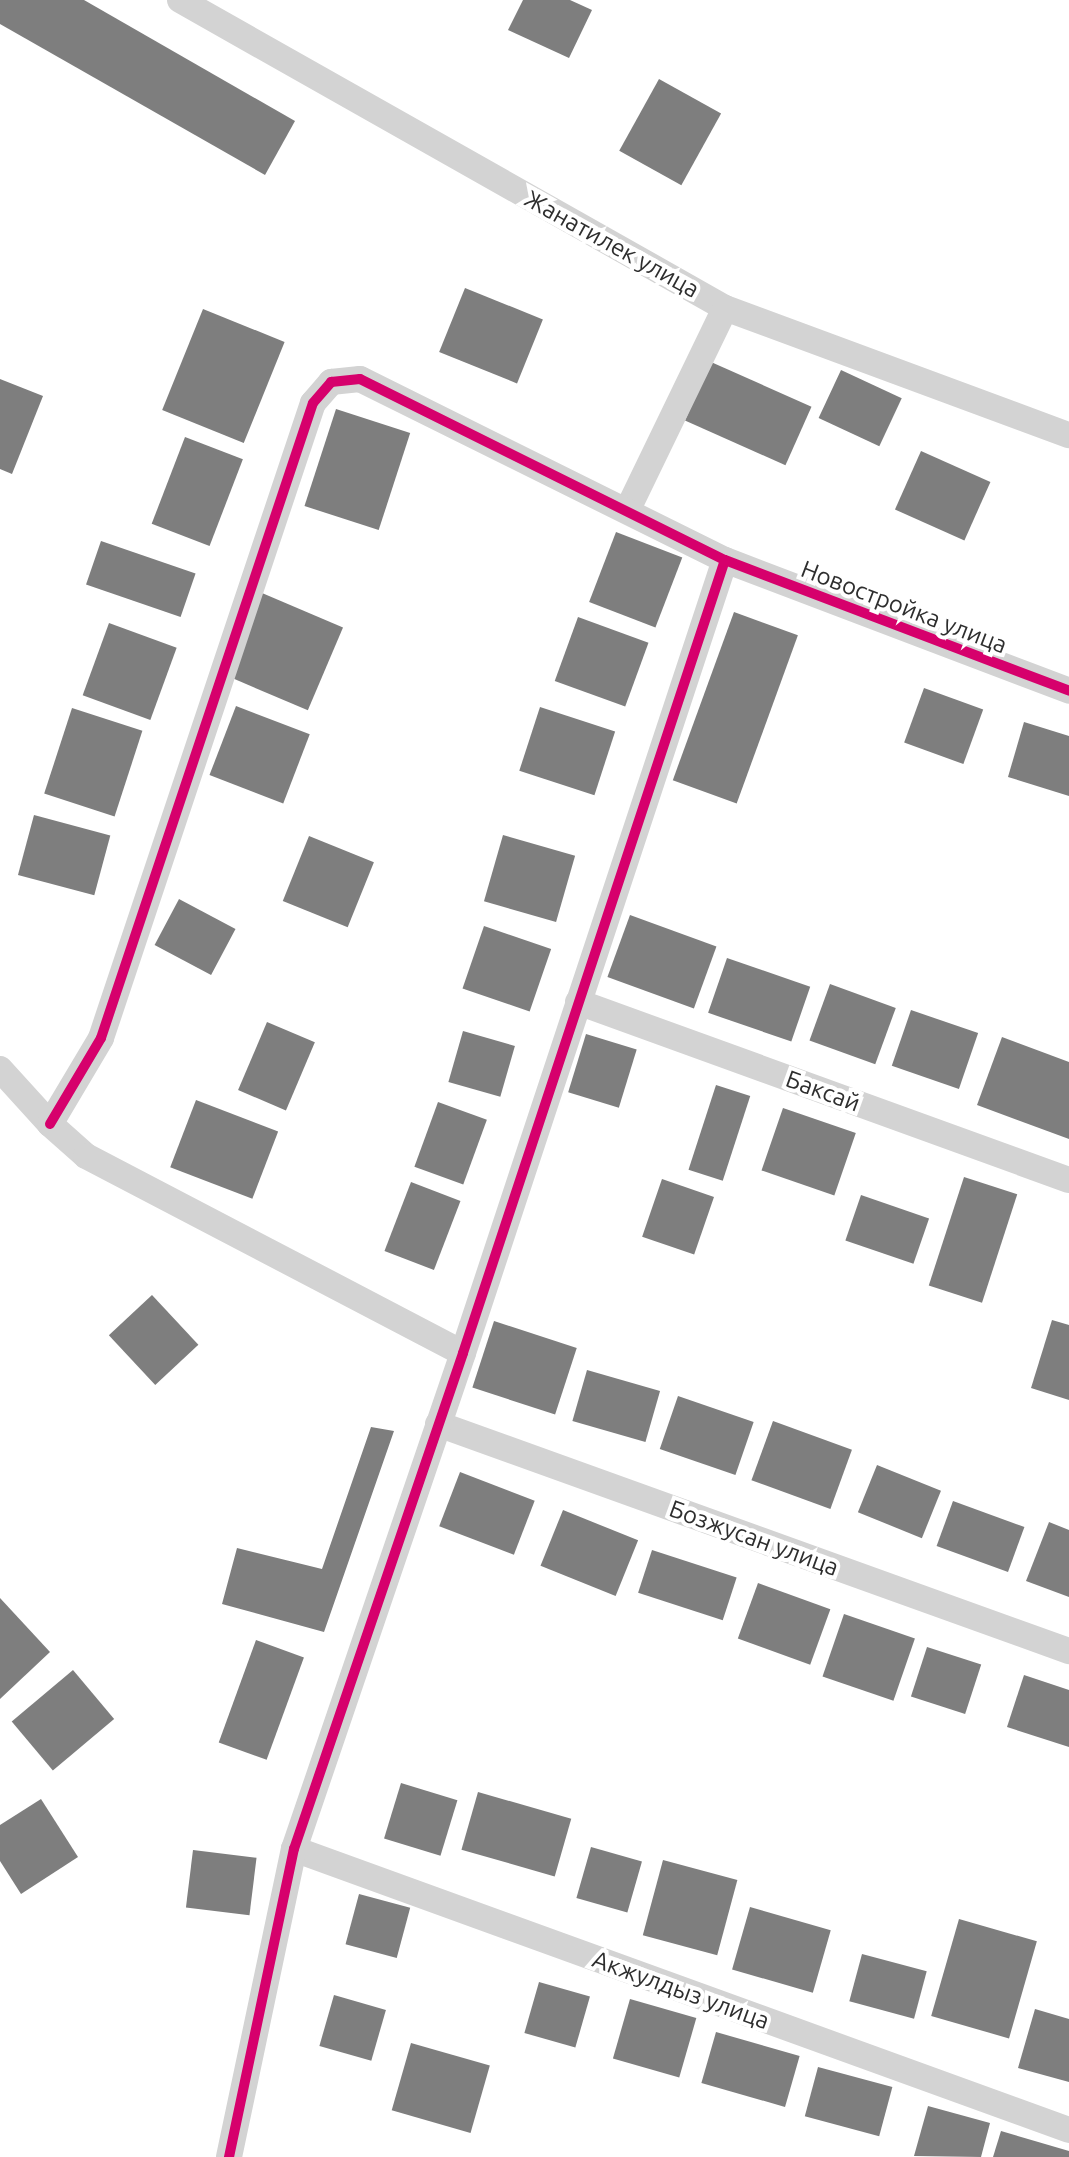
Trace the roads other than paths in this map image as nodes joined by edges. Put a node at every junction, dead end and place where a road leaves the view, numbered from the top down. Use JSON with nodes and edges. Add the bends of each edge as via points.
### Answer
{"nodes":[{"id":1,"x":180,"y":0,"type":"edge"},
{"id":2,"x":725,"y":308,"type":"junction"},
{"id":3,"x":1069,"y":435,"type":"edge"},
{"id":4,"x":628,"y":509,"type":"junction"},
{"id":5,"x":725,"y":560,"type":"junction"},
{"id":6,"x":1069,"y":691,"type":"edge"},
{"id":7,"x":578,"y":1002,"type":"junction"},
{"id":8,"x":0,"y":1069,"type":"edge"},
{"id":9,"x":50,"y":1124,"type":"junction"},
{"id":10,"x":1069,"y":1180,"type":"edge"},
{"id":11,"x":463,"y":1353,"type":"junction"},
{"id":12,"x":438,"y":1424,"type":"junction"},
{"id":13,"x":1069,"y":1651,"type":"edge"},
{"id":14,"x":294,"y":1849,"type":"junction"},
{"id":15,"x":1069,"y":2130,"type":"edge"},
{"id":16,"x":229,"y":2157,"type":"edge"}],
"edges":[{"from":1,"to":2,"type":"street","name":"Жанатилек улица"},
{"from":2,"to":3,"type":"street","name":"Жанатилек улица"},
{"from":2,"to":4,"type":"street"},
{"from":4,"to":5,"type":"street","name":"Новостройка улица"},
{"from":4,"to":9,"type":"street","name":"Новостройка улица","via":[[360,379],[331,382],[313,403],[101,1038]]},
{"from":5,"to":6,"type":"street","name":"Новостройка улица"},
{"from":5,"to":7,"type":"street"},
{"from":7,"to":10,"type":"street","name":"Баксай"},
{"from":7,"to":11,"type":"street"},
{"from":8,"to":9,"type":"street"},
{"from":9,"to":11,"type":"street","via":[[86,1156]]},
{"from":11,"to":12,"type":"street"},
{"from":12,"to":13,"type":"street","name":"Бозжусан улица"},
{"from":12,"to":14,"type":"street"},
{"from":14,"to":15,"type":"street","name":"Акжулдыз улица"},
{"from":14,"to":16,"type":"street"}]}
